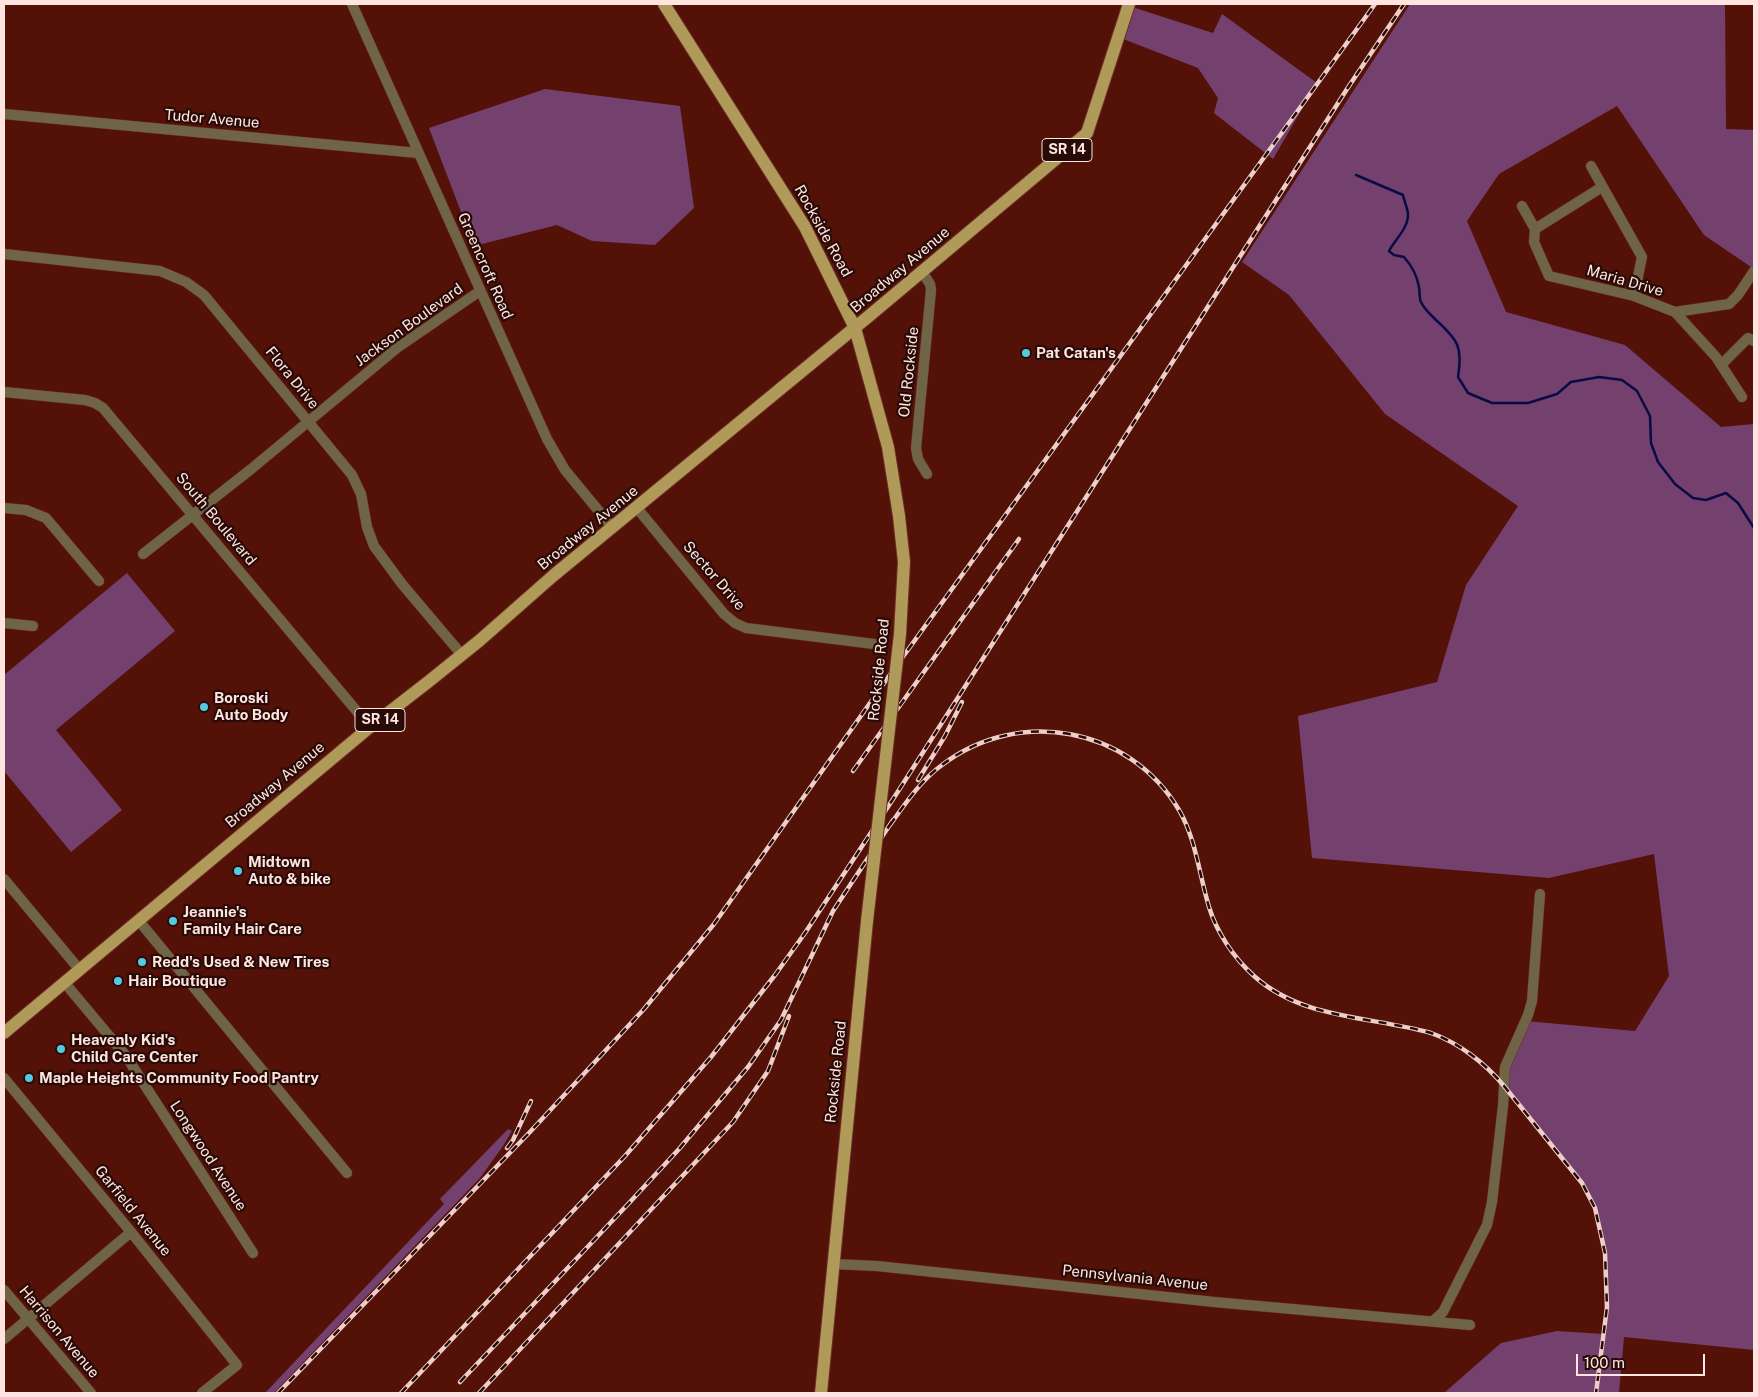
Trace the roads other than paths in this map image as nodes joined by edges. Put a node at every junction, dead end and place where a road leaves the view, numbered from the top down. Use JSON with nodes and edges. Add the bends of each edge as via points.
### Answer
{"nodes":[{"id":1,"x":352,"y":4,"type":"edge"},
{"id":2,"x":664,"y":4,"type":"edge"},
{"id":3,"x":1129,"y":4,"type":"edge"},
{"id":4,"x":4,"y":114,"type":"edge"},
{"id":5,"x":418,"y":153,"type":"junction"},
{"id":6,"x":1591,"y":166,"type":"dead end"},
{"id":7,"x":1602,"y":187,"type":"junction"},
{"id":8,"x":1522,"y":206,"type":"dead end"},
{"id":9,"x":1535,"y":229,"type":"junction"},
{"id":10,"x":4,"y":254,"type":"edge"},
{"id":11,"x":1754,"y":270,"type":"edge"},
{"id":12,"x":922,"y":272,"type":"junction"},
{"id":13,"x":480,"y":291,"type":"junction"},
{"id":14,"x":1634,"y":296,"type":"junction"},
{"id":15,"x":1675,"y":312,"type":"junction"},
{"id":16,"x":855,"y":328,"type":"junction"},
{"id":17,"x":1754,"y":341,"type":"edge"},
{"id":18,"x":1721,"y":365,"type":"junction"},
{"id":19,"x":4,"y":392,"type":"edge"},
{"id":20,"x":1742,"y":397,"type":"dead end"},
{"id":21,"x":308,"y":421,"type":"junction"},
{"id":22,"x":927,"y":474,"type":"dead end"},
{"id":23,"x":4,"y":508,"type":"edge"},
{"id":24,"x":637,"y":508,"type":"junction"},
{"id":25,"x":193,"y":515,"type":"junction"},
{"id":26,"x":612,"y":528,"type":"junction"},
{"id":27,"x":143,"y":554,"type":"dead end"},
{"id":28,"x":99,"y":581,"type":"dead end"},
{"id":29,"x":4,"y":623,"type":"edge"},
{"id":30,"x":33,"y":626,"type":"dead end"},
{"id":31,"x":874,"y":644,"type":"dead end"},
{"id":32,"x":462,"y":655,"type":"junction"},
{"id":33,"x":370,"y":727,"type":"junction"},
{"id":34,"x":4,"y":879,"type":"edge"},
{"id":35,"x":1540,"y":894,"type":"dead end"},
{"id":36,"x":139,"y":921,"type":"junction"},
{"id":37,"x":79,"y":969,"type":"junction"},
{"id":38,"x":64,"y":982,"type":"junction"},
{"id":39,"x":4,"y":1033,"type":"edge"},
{"id":40,"x":4,"y":1078,"type":"edge"},
{"id":41,"x":347,"y":1173,"type":"dead end"},
{"id":42,"x":131,"y":1232,"type":"junction"},
{"id":43,"x":253,"y":1252,"type":"dead end"},
{"id":44,"x":833,"y":1264,"type":"junction"},
{"id":45,"x":4,"y":1290,"type":"edge"},
{"id":46,"x":28,"y":1319,"type":"junction"},
{"id":47,"x":1434,"y":1321,"type":"junction"},
{"id":48,"x":1470,"y":1325,"type":"dead end"},
{"id":49,"x":4,"y":1339,"type":"edge"},
{"id":50,"x":90,"y":1393,"type":"edge"},
{"id":51,"x":202,"y":1393,"type":"edge"},
{"id":52,"x":821,"y":1393,"type":"edge"}],
"edges":[{"from":1,"to":5,"type":"street","name":"Greencroft Road"},
{"from":2,"to":16,"type":"main road","name":"Rockside Road","via":[[805,227]]},
{"from":3,"to":12,"type":"main road","name":"Broadway Avenue","number":"SR 14","via":[[1087,133]]},
{"from":4,"to":5,"type":"street","name":"Tudor Avenue"},
{"from":5,"to":13,"type":"street","name":"Greencroft Road"},
{"from":6,"to":7,"type":"street"},
{"from":7,"to":9,"type":"street"},
{"from":7,"to":14,"type":"street","via":[[1642,257]]},
{"from":8,"to":9,"type":"street","name":"Maria Drive"},
{"from":9,"to":14,"type":"street","name":"Maria Drive","via":[[1534,242],[1548,276]]},
{"from":10,"to":21,"type":"street","name":"Flora Drive","via":[[154,270],[186,282],[204,295]]},
{"from":11,"to":15,"type":"street","name":"Maria Drive","via":[[1729,304]]},
{"from":12,"to":16,"type":"main road","name":"Broadway Avenue","number":"SR 14"},
{"from":12,"to":22,"type":"street","name":"Old Rockside","via":[[931,290],[916,448],[918,460]]},
{"from":13,"to":21,"type":"street","name":"Jackson Boulevard","via":[[397,348]]},
{"from":13,"to":26,"type":"street","name":"Greencroft Road","via":[[547,439],[565,470]]},
{"from":14,"to":15,"type":"street","name":"Maria Drive"},
{"from":15,"to":18,"type":"street"},
{"from":16,"to":24,"type":"main road","name":"Broadway Avenue","number":"SR 14"},
{"from":16,"to":44,"type":"main road","name":"Rockside Road","bridge":true,"via":[[888,447],[904,562],[900,634]]},
{"from":17,"to":18,"type":"street","via":[[1748,338]]},
{"from":18,"to":20,"type":"street"},
{"from":19,"to":25,"type":"street","name":"South Boulevard","via":[[95,403],[111,417]]},
{"from":21,"to":25,"type":"street","name":"Jackson Boulevard"},
{"from":21,"to":32,"type":"street","name":"Flora Drive","via":[[358,485],[374,546]]},
{"from":23,"to":28,"type":"street","via":[[26,510],[46,518]]},
{"from":24,"to":26,"type":"main road","name":"Broadway Avenue","number":"SR 14"},
{"from":24,"to":31,"type":"street","name":"Sector Drive","via":[[724,614],[735,623],[746,628]]},
{"from":25,"to":27,"type":"street","name":"Jackson Boulevard"},
{"from":25,"to":33,"type":"street","name":"South Boulevard"},
{"from":26,"to":32,"type":"main road","name":"Broadway Avenue","number":"SR 14"},
{"from":29,"to":30,"type":"street"},
{"from":32,"to":33,"type":"main road","name":"Broadway Avenue","number":"SR 14"},
{"from":33,"to":36,"type":"main road","name":"Broadway Avenue","number":"SR 14"},
{"from":34,"to":37,"type":"street"},
{"from":35,"to":47,"type":"street","via":[[1532,1000],[1504,1067],[1493,1194],[1487,1225],[1443,1312]]},
{"from":36,"to":37,"type":"main road","name":"Broadway Avenue","number":"SR 14"},
{"from":36,"to":41,"type":"street"},
{"from":37,"to":38,"type":"main road","name":"Broadway Avenue","number":"SR 14"},
{"from":38,"to":39,"type":"main road","name":"Broadway Avenue","number":"SR 14"},
{"from":38,"to":43,"type":"street","name":"Longwood Avenue","via":[[126,1056]]},
{"from":40,"to":42,"type":"street","name":"Garfield Avenue"},
{"from":42,"to":46,"type":"street"},
{"from":42,"to":51,"type":"street","name":"Garfield Avenue","via":[[237,1365]]},
{"from":44,"to":47,"type":"street","name":"Pennsylvania Avenue"},
{"from":44,"to":52,"type":"main road","name":"Rockside Road"},
{"from":45,"to":46,"type":"street","name":"Harrison Avenue"},
{"from":46,"to":49,"type":"street"},
{"from":46,"to":50,"type":"street","name":"Harrison Avenue"},
{"from":47,"to":48,"type":"street","name":"Pennsylvania Avenue"}]}
